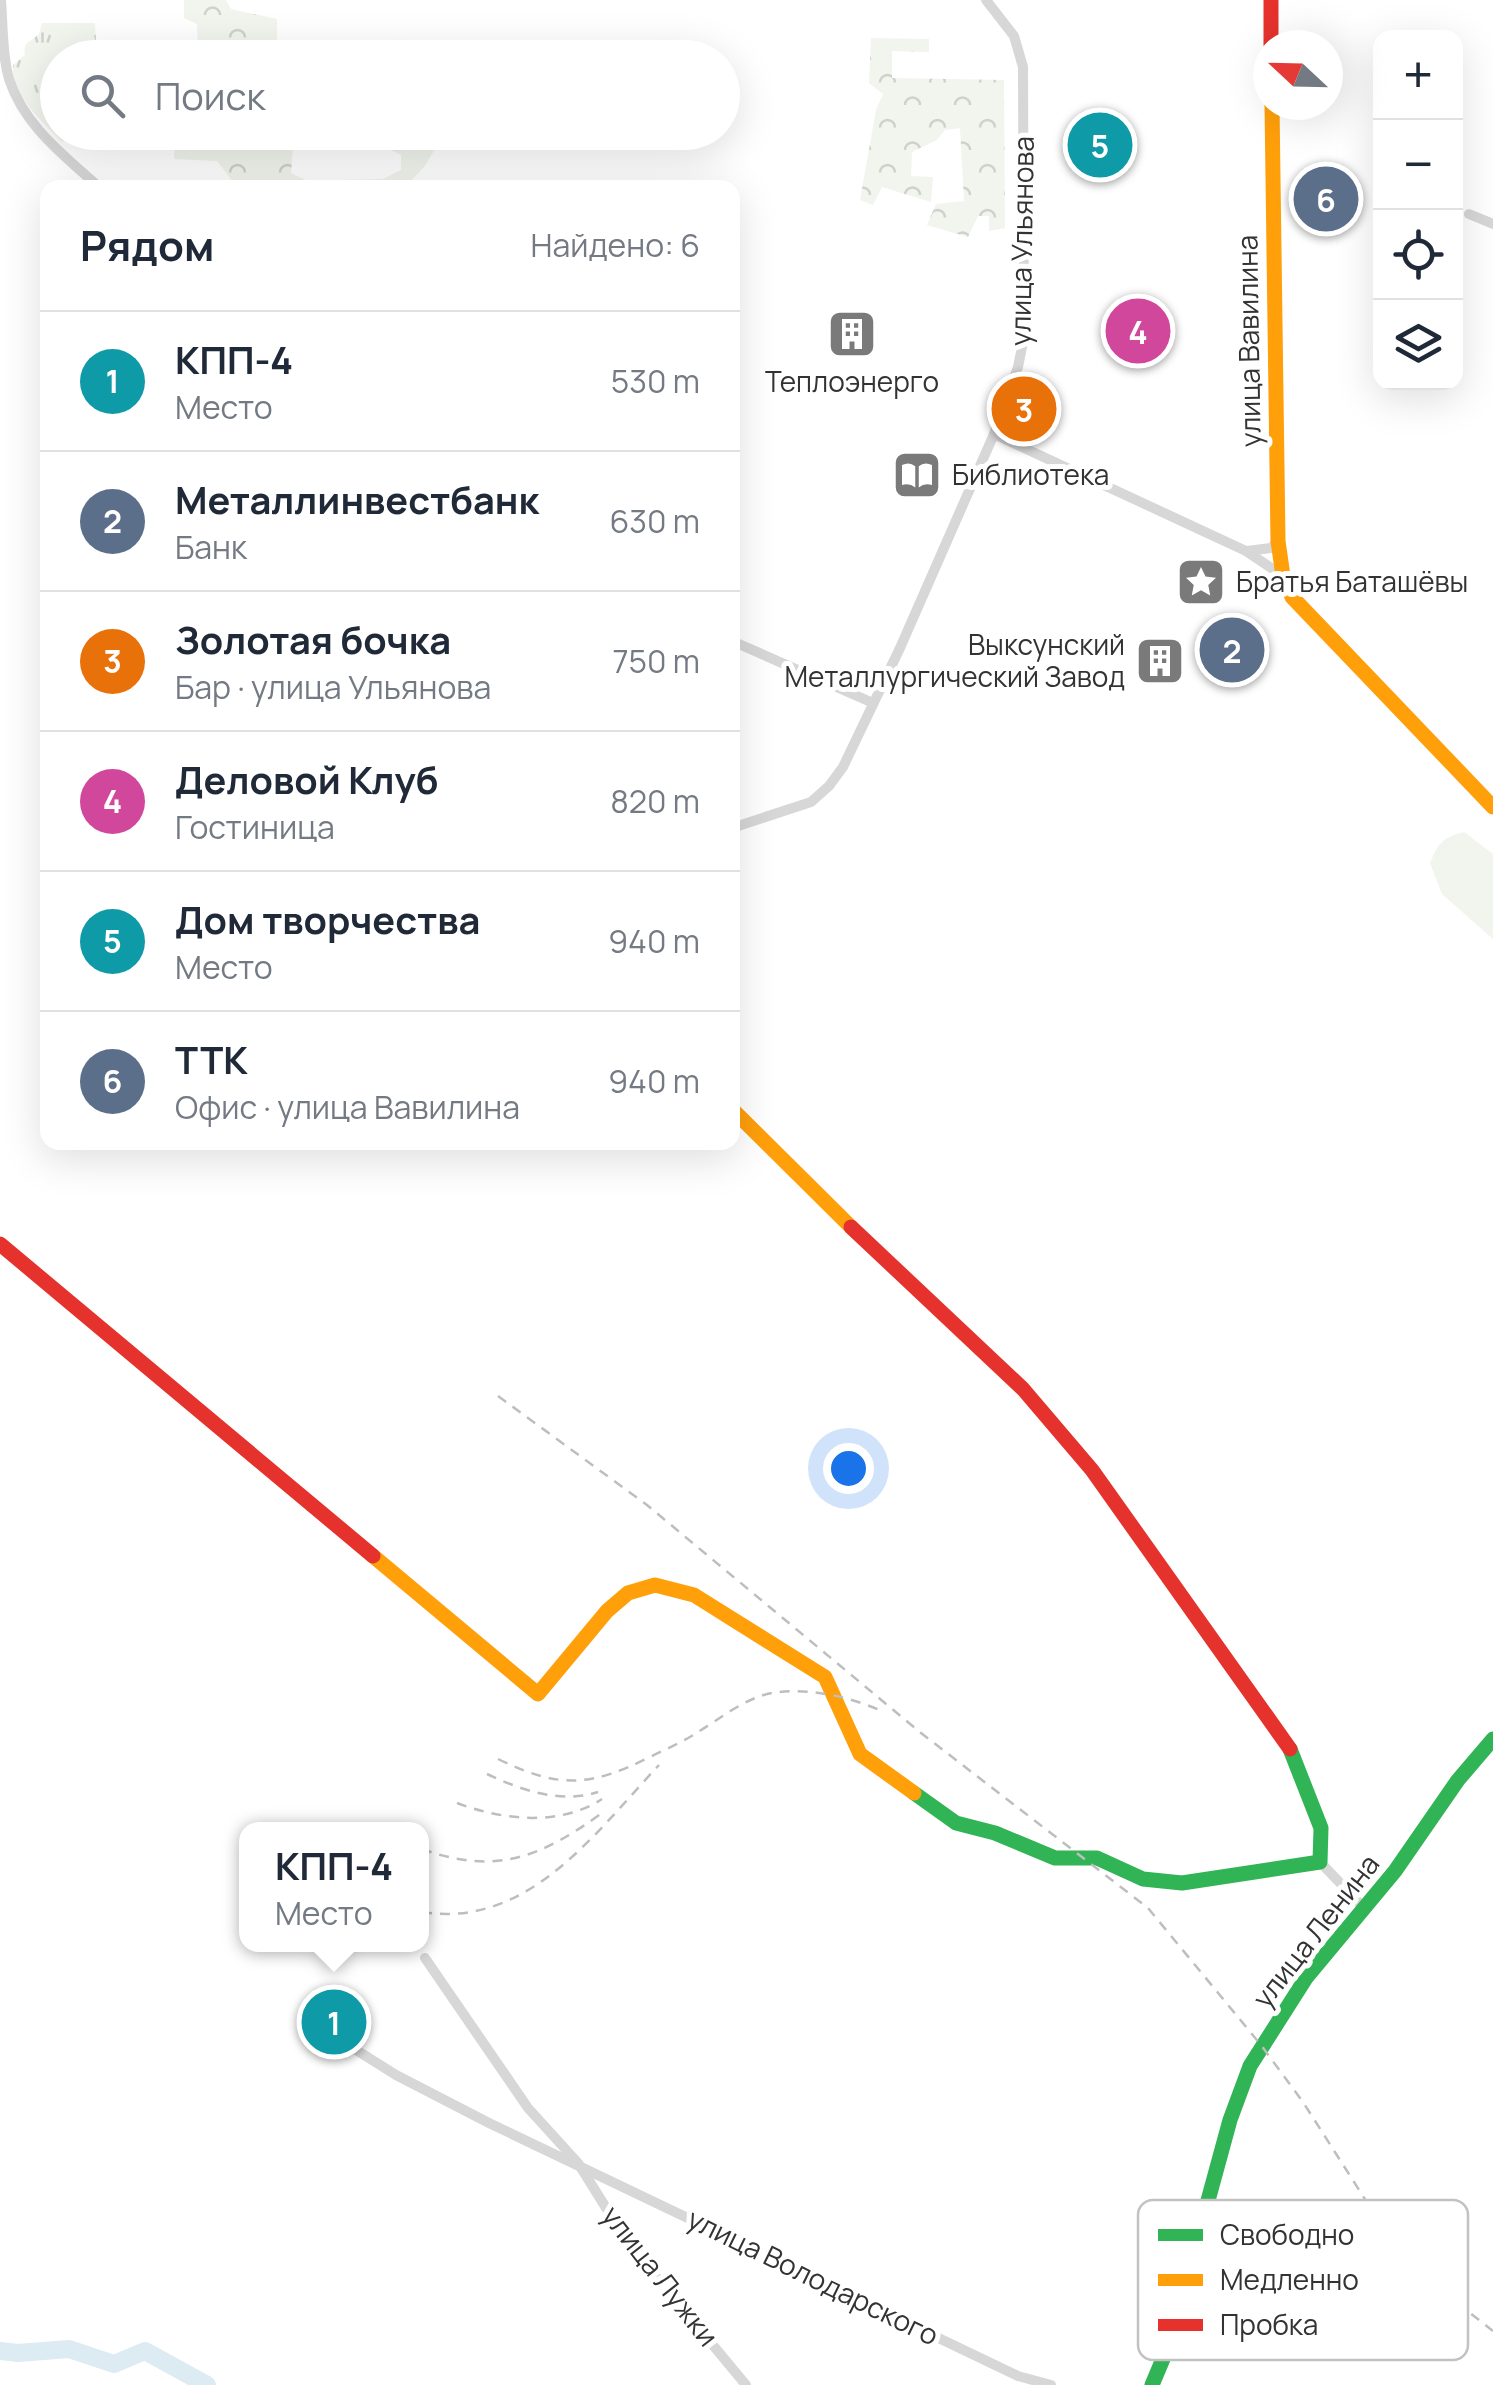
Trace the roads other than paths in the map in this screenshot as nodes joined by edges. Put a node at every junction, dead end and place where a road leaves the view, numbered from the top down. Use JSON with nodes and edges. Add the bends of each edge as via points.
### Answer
{"nodes":[{"id":1,"x":1,"y":0,"type":"edge"},
{"id":2,"x":986,"y":0,"type":"edge"},
{"id":3,"x":1271,"y":0,"type":"edge"},
{"id":4,"x":1271,"y":30,"type":"edge"},
{"id":5,"x":1272,"y":120,"type":"edge"},
{"id":6,"x":40,"y":133,"type":"edge"},
{"id":7,"x":59,"y":150,"type":"edge"},
{"id":8,"x":91,"y":180,"type":"edge"},
{"id":9,"x":1469,"y":214,"type":"dead end"},
{"id":10,"x":1493,"y":224,"type":"edge"},
{"id":11,"x":994,"y":434,"type":"junction"},
{"id":12,"x":1278,"y":541,"type":"junction"},
{"id":13,"x":1246,"y":550,"type":"junction"},
{"id":14,"x":1283,"y":576,"type":"junction"},
{"id":15,"x":740,"y":645,"type":"edge"},
{"id":16,"x":873,"y":703,"type":"junction"},
{"id":17,"x":1493,"y":807,"type":"edge"},
{"id":18,"x":740,"y":825,"type":"edge"},
{"id":19,"x":740,"y":1118,"type":"edge"},
{"id":20,"x":0,"y":1244,"type":"edge"},
{"id":21,"x":1493,"y":1739,"type":"edge"},
{"id":22,"x":1320,"y":1862,"type":"junction"},
{"id":23,"x":1364,"y":1908,"type":"junction"},
{"id":24,"x":424,"y":1958,"type":"dead end"},
{"id":25,"x":345,"y":2043,"type":"dead end"},
{"id":26,"x":578,"y":2164,"type":"junction"},
{"id":27,"x":1208,"y":2200,"type":"edge"},
{"id":28,"x":1163,"y":2360,"type":"edge"},
{"id":29,"x":746,"y":2385,"type":"edge"},
{"id":30,"x":1051,"y":2385,"type":"edge"},
{"id":31,"x":1152,"y":2385,"type":"edge"}],
"edges":[{"from":1,"to":6,"type":"street","via":[[8,76]]},
{"from":2,"to":11,"type":"street","name":"улица Ульянова","via":[[1014,36],[1023,67],[1024,337]]},
{"from":3,"to":4,"type":"street"},
{"from":5,"to":12,"type":"street","name":"улица Вавилина"},
{"from":7,"to":8,"type":"street"},
{"from":9,"to":10,"type":"street"},
{"from":11,"to":13,"type":"street"},
{"from":11,"to":16,"type":"street","name":"улица Ульянова"},
{"from":12,"to":13,"type":"street"},
{"from":12,"to":14,"type":"street","name":"улица Вавилина"},
{"from":13,"to":14,"type":"street"},
{"from":14,"to":17,"type":"street","via":[[1292,597]]},
{"from":15,"to":16,"type":"street"},
{"from":16,"to":18,"type":"street","name":"улица Ульянова","via":[[829,786],[811,802]]},
{"from":19,"to":22,"type":"street","via":[[1023,1389],[1092,1470],[1286,1740],[1321,1828]]},
{"from":20,"to":22,"type":"street","via":[[538,1694],[607,1611],[655,1585],[694,1595],[825,1676],[860,1754],[956,1823],[1056,1858],[1098,1858],[1159,1883]]},
{"from":21,"to":23,"type":"street","name":"улица Ленина"},
{"from":22,"to":23,"type":"street"},
{"from":23,"to":27,"type":"street","name":"улица Ленина","via":[[1306,1978],[1250,2066]]},
{"from":24,"to":26,"type":"street","via":[[528,2108]]},
{"from":25,"to":26,"type":"street","name":"улица Володарского","via":[[396,2076]]},
{"from":26,"to":29,"type":"street","name":"улица Лужки","via":[[628,2243]]},
{"from":26,"to":30,"type":"street","name":"улица Володарского","via":[[1018,2376]]},
{"from":28,"to":31,"type":"street"}]}
